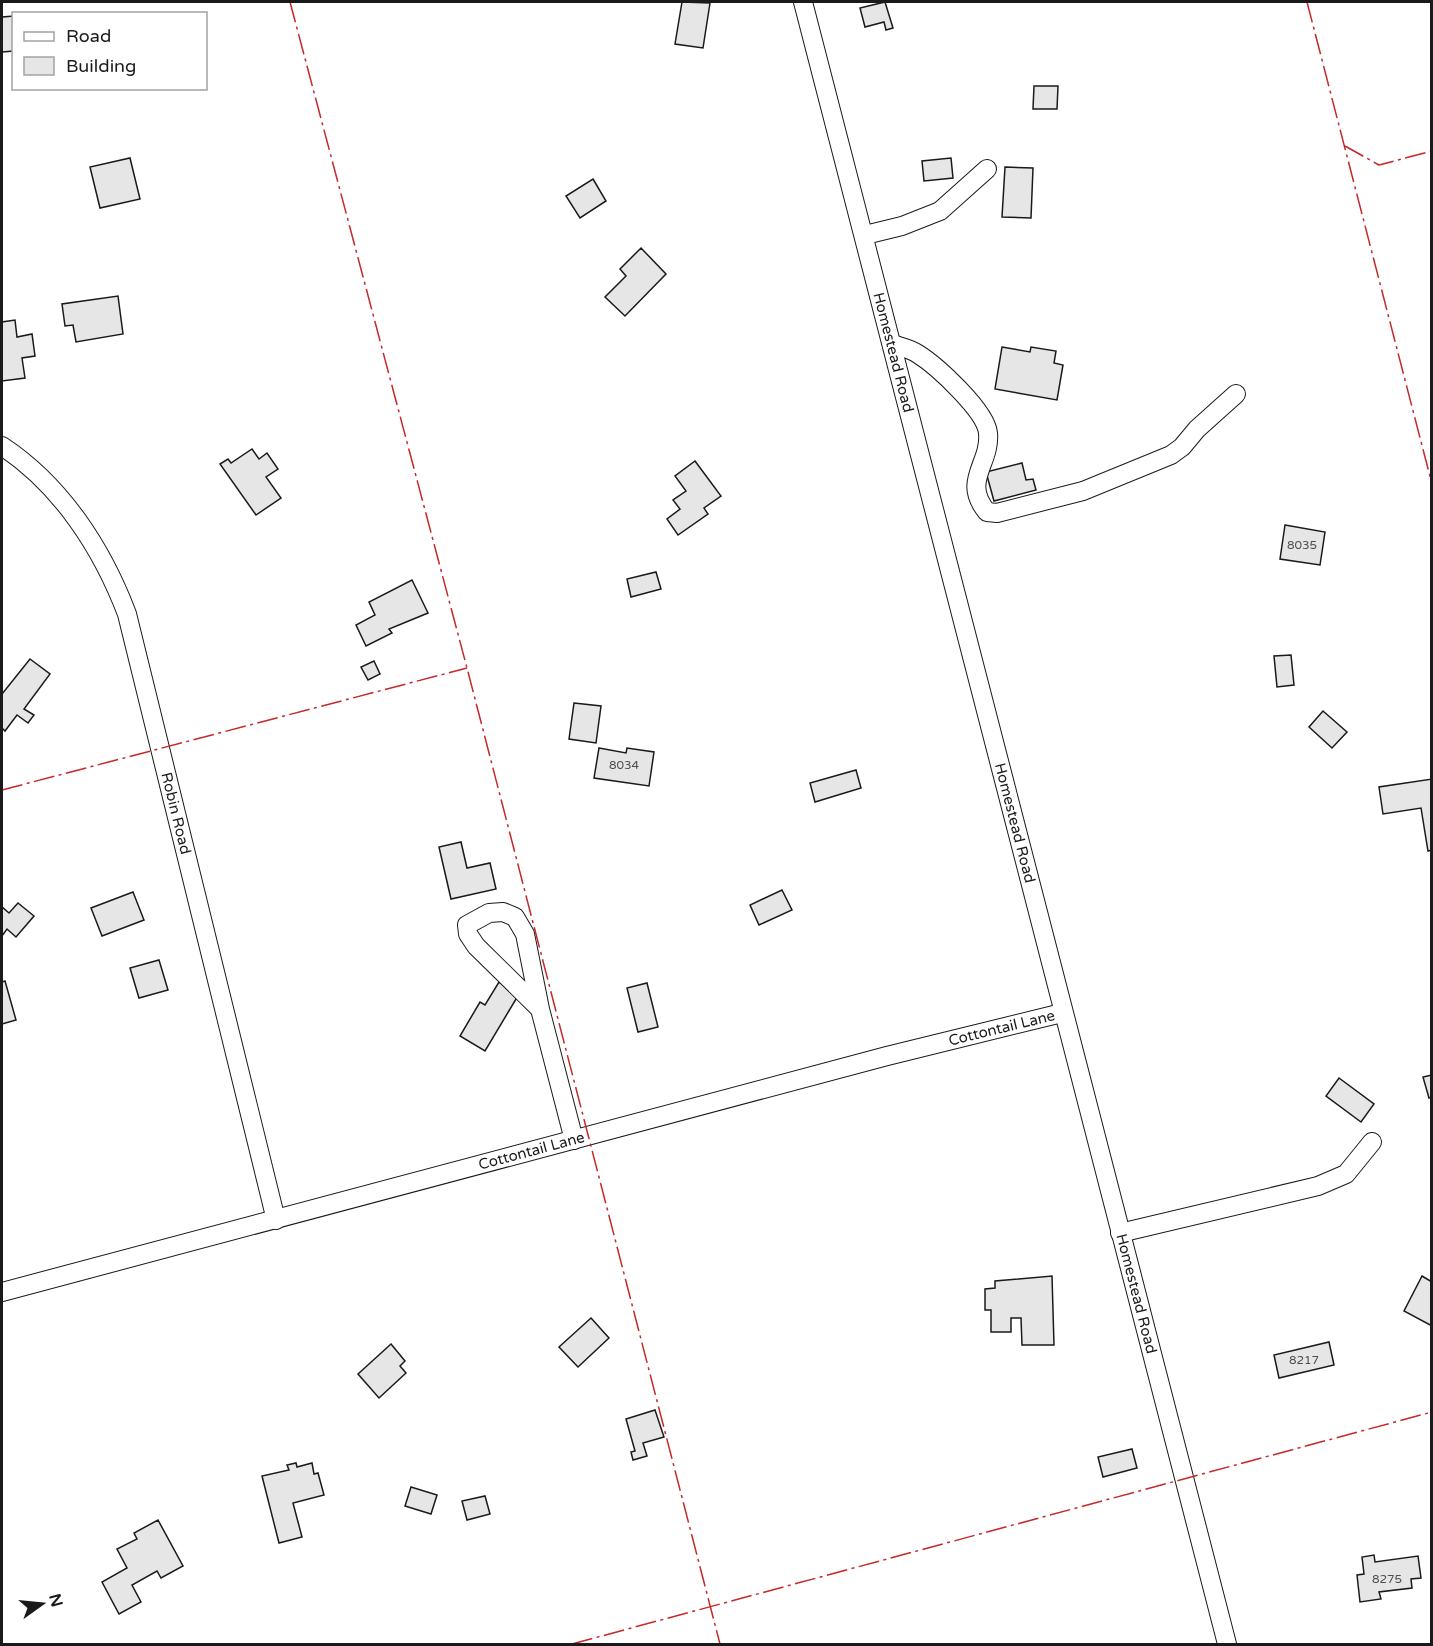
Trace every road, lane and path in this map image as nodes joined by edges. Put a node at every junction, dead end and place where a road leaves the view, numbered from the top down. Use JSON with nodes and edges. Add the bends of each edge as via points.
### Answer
{"nodes":[{"id":1,"x":803,"y":2,"type":"edge"},
{"id":2,"x":987,"y":169,"type":"dead end"},
{"id":3,"x":865,"y":235,"type":"junction"},
{"id":4,"x":892,"y":344,"type":"junction"},
{"id":5,"x":1236,"y":394,"type":"dead end"},
{"id":6,"x":2,"y":446,"type":"edge"},
{"id":7,"x":540,"y":1009,"type":"junction"},
{"id":8,"x":1062,"y":1013,"type":"junction"},
{"id":9,"x":574,"y":1140,"type":"junction"},
{"id":10,"x":1372,"y":1142,"type":"dead end"},
{"id":11,"x":276,"y":1220,"type":"junction"},
{"id":12,"x":1120,"y":1233,"type":"junction"},
{"id":13,"x":2,"y":1292,"type":"edge"},
{"id":14,"x":1227,"y":1644,"type":"edge"}],
"edges":[{"from":1,"to":3,"type":"street","name":"Homestead Road"},
{"from":2,"to":3,"type":"street","via":[[940,211]]},
{"from":3,"to":4,"type":"street","name":"Homestead Road"},
{"from":4,"to":5,"type":"street","via":[[918,354],[984,418],[988,434],[976,488],[978,502],[987,512],[997,513],[1083,491],[1171,455]]},
{"from":4,"to":8,"type":"street","name":"Homestead Road"},
{"from":6,"to":11,"type":"street","name":"Robin Road","via":[[45,482],[79,523],[107,569],[127,614]]},
{"from":7,"to":7,"type":"street","via":[[525,934],[515,917],[503,912],[489,913],[467,925],[476,946]]},
{"from":7,"to":9,"type":"street"},
{"from":8,"to":9,"type":"street","name":"Cottontail Lane"},
{"from":8,"to":12,"type":"street","name":"Homestead Road"},
{"from":9,"to":11,"type":"street","name":"Cottontail Lane"},
{"from":10,"to":12,"type":"street","via":[[1346,1174],[1318,1186]]},
{"from":11,"to":13,"type":"street","name":"Cottontail Lane"},
{"from":12,"to":14,"type":"street","name":"Homestead Road"}]}
